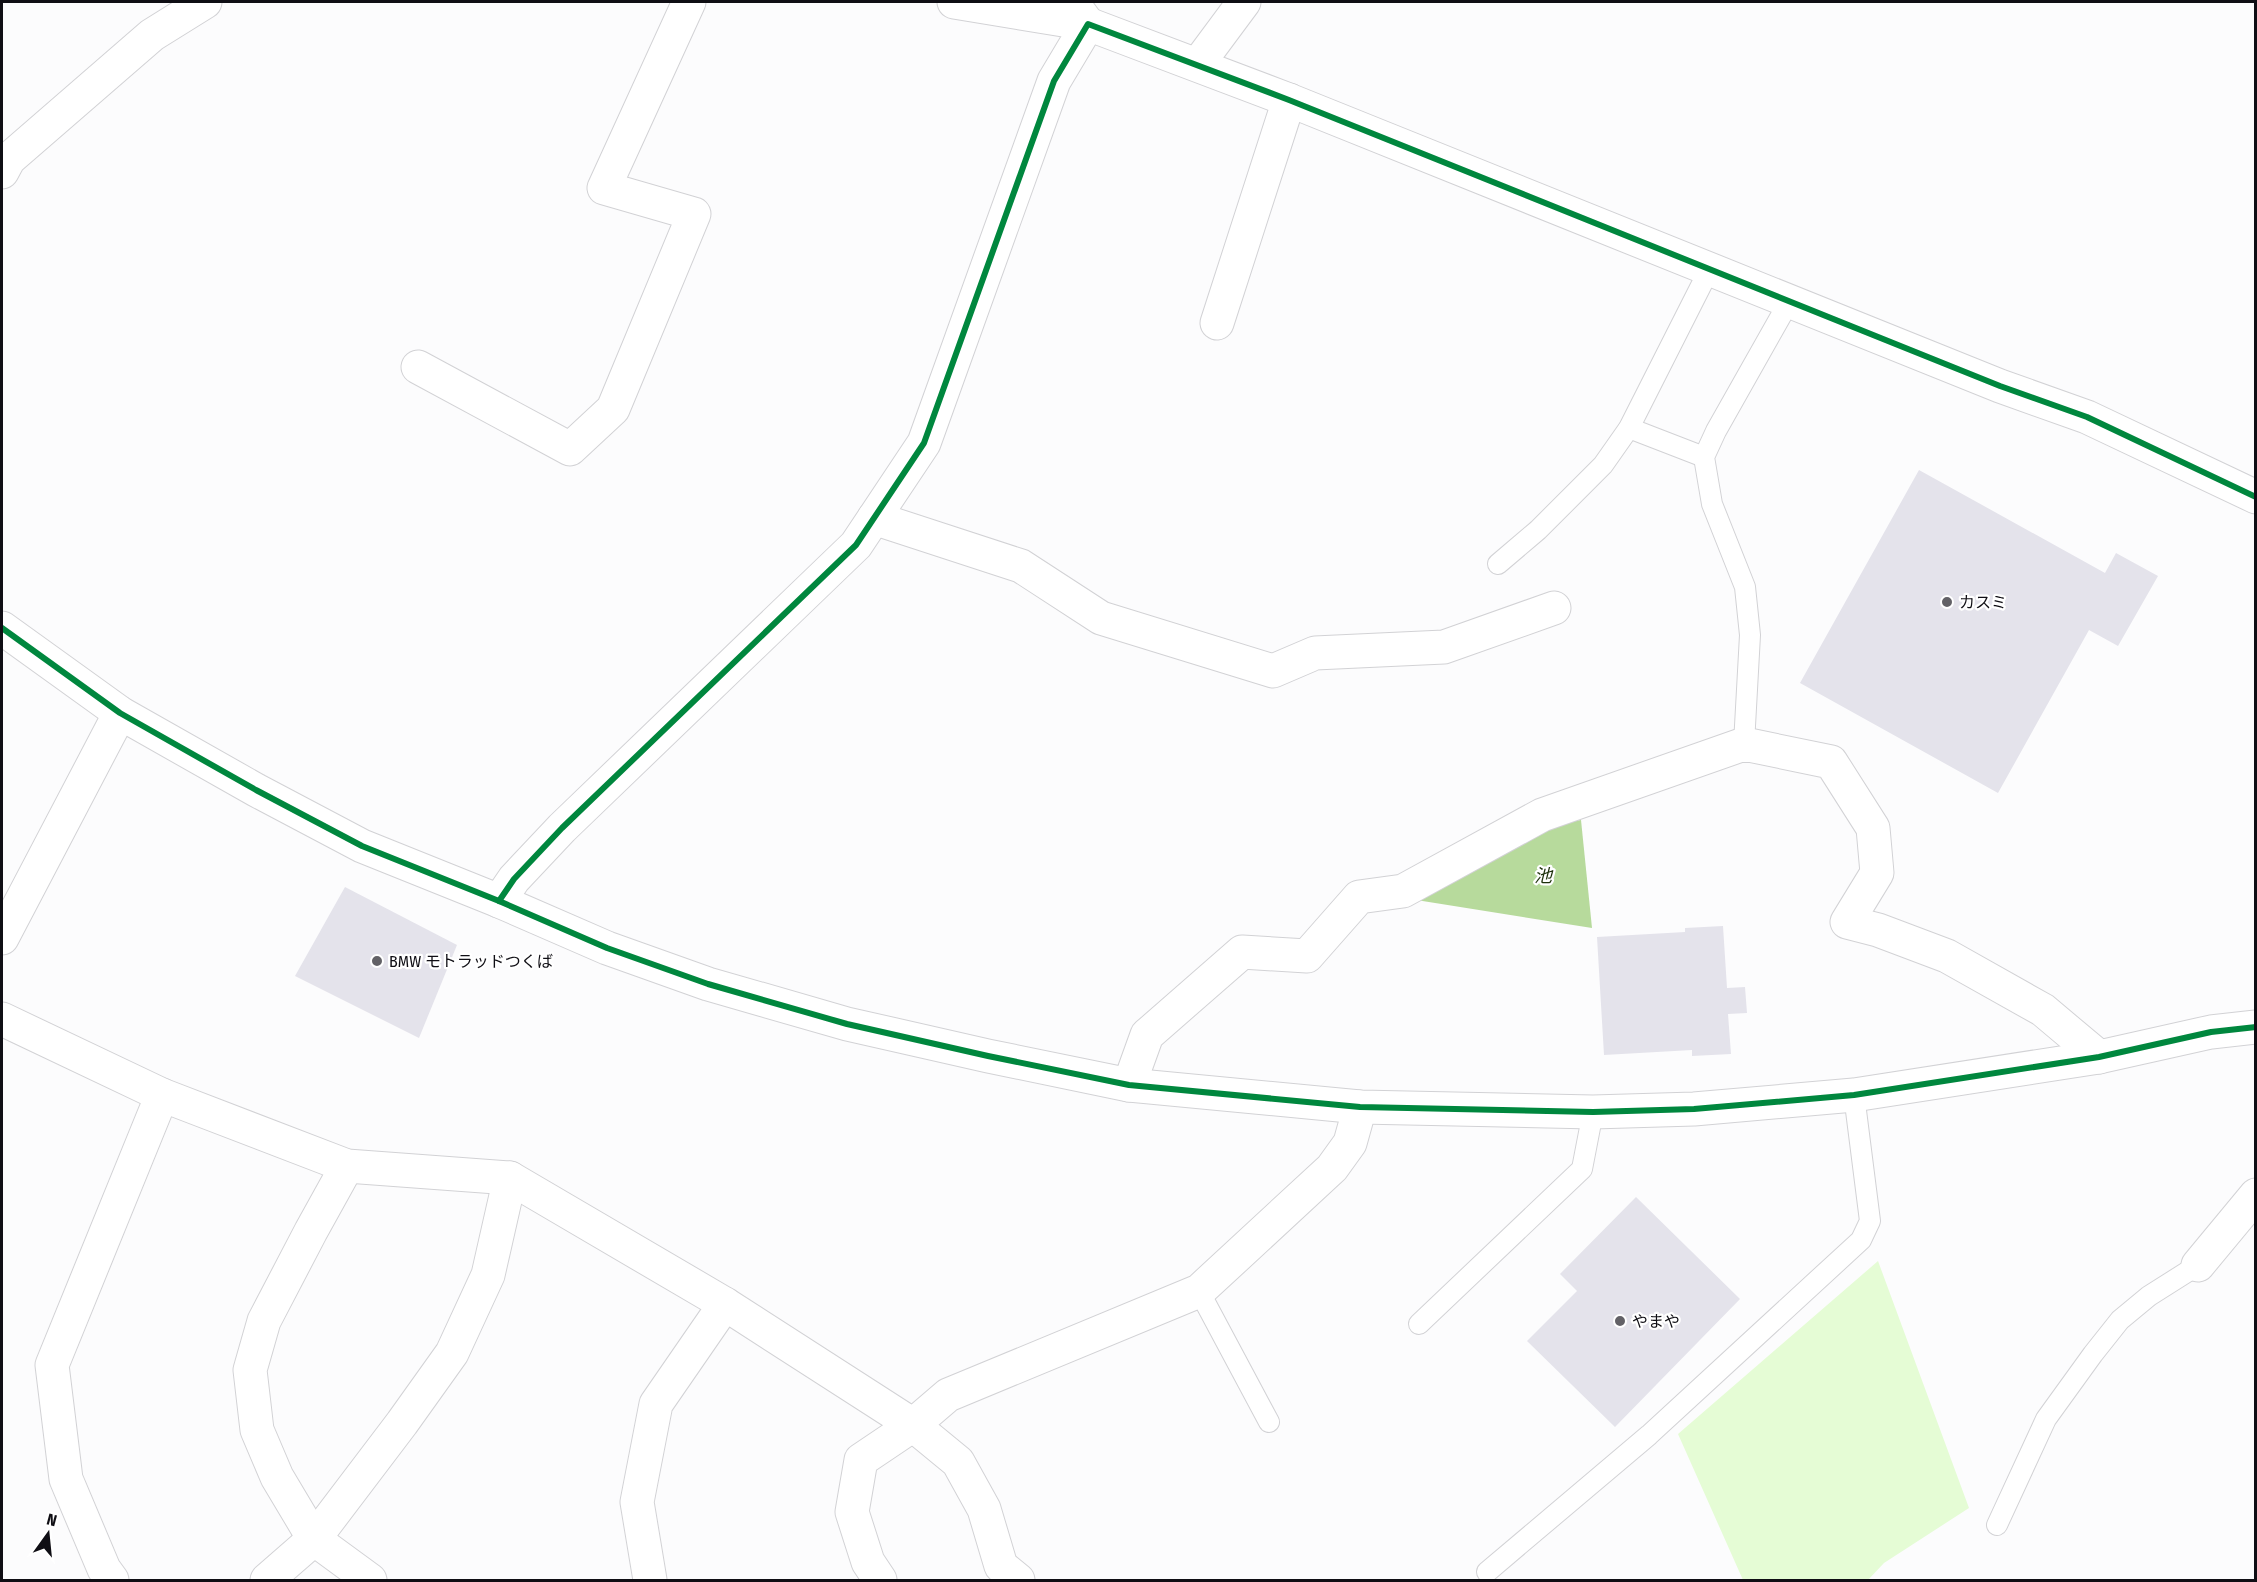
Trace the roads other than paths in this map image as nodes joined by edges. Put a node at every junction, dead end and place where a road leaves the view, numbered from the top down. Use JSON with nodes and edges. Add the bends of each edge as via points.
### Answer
{"nodes":[{"id":1,"x":206,"y":2,"type":"edge"},
{"id":2,"x":689,"y":2,"type":"edge"},
{"id":3,"x":954,"y":2,"type":"edge"},
{"id":4,"x":1244,"y":2,"type":"edge"},
{"id":5,"x":1080,"y":13,"type":"edge"},
{"id":6,"x":1198,"y":64,"type":"junction"},
{"id":7,"x":1290,"y":100,"type":"junction"},
{"id":8,"x":2,"y":172,"type":"edge"},
{"id":9,"x":1710,"y":268,"type":"junction"},
{"id":10,"x":1790,"y":300,"type":"junction"},
{"id":11,"x":1216,"y":323,"type":"dead end"},
{"id":12,"x":418,"y":367,"type":"dead end"},
{"id":13,"x":1629,"y":428,"type":"junction"},
{"id":14,"x":1704,"y":457,"type":"junction"},
{"id":15,"x":2256,"y":497,"type":"edge"},
{"id":16,"x":874,"y":518,"type":"junction"},
{"id":17,"x":1498,"y":564,"type":"dead end"},
{"id":18,"x":1554,"y":608,"type":"dead end"},
{"id":19,"x":2,"y":628,"type":"edge"},
{"id":20,"x":120,"y":713,"type":"junction"},
{"id":21,"x":1744,"y":744,"type":"junction"},
{"id":22,"x":500,"y":901,"type":"junction"},
{"id":23,"x":2,"y":938,"type":"edge"},
{"id":24,"x":2,"y":1019,"type":"edge"},
{"id":25,"x":2256,"y":1027,"type":"edge"},
{"id":26,"x":2099,"y":1057,"type":"junction"},
{"id":27,"x":1128,"y":1085,"type":"junction"},
{"id":28,"x":162,"y":1095,"type":"junction"},
{"id":29,"x":1854,"y":1095,"type":"junction"},
{"id":30,"x":1360,"y":1107,"type":"junction"},
{"id":31,"x":1593,"y":1112,"type":"junction"},
{"id":32,"x":347,"y":1166,"type":"junction"},
{"id":33,"x":510,"y":1178,"type":"junction"},
{"id":34,"x":2256,"y":1195,"type":"edge"},
{"id":35,"x":2198,"y":1265,"type":"joint"},
{"id":36,"x":1199,"y":1291,"type":"junction"},
{"id":37,"x":725,"y":1305,"type":"junction"},
{"id":38,"x":1419,"y":1324,"type":"dead end"},
{"id":39,"x":1269,"y":1422,"type":"dead end"},
{"id":40,"x":913,"y":1425,"type":"junction"},
{"id":41,"x":1997,"y":1525,"type":"dead end"},
{"id":42,"x":314,"y":1539,"type":"junction"},
{"id":43,"x":1487,"y":1572,"type":"dead end"},
{"id":44,"x":112,"y":1581,"type":"edge"},
{"id":45,"x":267,"y":1581,"type":"edge"},
{"id":46,"x":370,"y":1581,"type":"edge"},
{"id":47,"x":650,"y":1581,"type":"edge"},
{"id":48,"x":880,"y":1581,"type":"edge"},
{"id":49,"x":1018,"y":1581,"type":"edge"}],
"edges":[{"from":1,"to":8,"type":"street","via":[[153,34],[9,159]]},
{"from":2,"to":12,"type":"street","via":[[604,188],[694,214],[613,409],[570,449]]},
{"from":3,"to":5,"type":"street"},
{"from":4,"to":6,"type":"street"},
{"from":5,"to":6,"type":"street"},
{"from":5,"to":16,"type":"street","via":[[924,442]]},
{"from":6,"to":7,"type":"street"},
{"from":7,"to":9,"type":"street"},
{"from":7,"to":11,"type":"street"},
{"from":9,"to":10,"type":"street"},
{"from":9,"to":13,"type":"lane"},
{"from":10,"to":14,"type":"lane"},
{"from":10,"to":15,"type":"street","via":[[2000,386],[2087,417]]},
{"from":13,"to":14,"type":"lane"},
{"from":13,"to":17,"type":"lane","via":[[1603,465]]},
{"from":14,"to":21,"type":"lane","via":[[1712,504],[1745,587],[1750,635]]},
{"from":16,"to":18,"type":"street","via":[[1021,566],[1101,618],[1274,671],[1315,653],[1444,647]]},
{"from":16,"to":22,"type":"street","via":[[855,545],[562,828],[514,879]]},
{"from":19,"to":20,"type":"street"},
{"from":20,"to":22,"type":"street","via":[[362,846]]},
{"from":20,"to":23,"type":"street"},
{"from":21,"to":26,"type":"street","via":[[1831,762],[1873,828],[1877,873],[1847,922],[1947,956],[2043,1010]]},
{"from":21,"to":27,"type":"street","via":[[1542,815],[1403,891],[1359,897],[1307,956],[1242,952],[1147,1035]]},
{"from":22,"to":27,"type":"street","via":[[607,948],[708,984],[847,1023]]},
{"from":24,"to":28,"type":"street"},
{"from":25,"to":26,"type":"street","via":[[2211,1032]]},
{"from":26,"to":29,"type":"street"},
{"from":27,"to":30,"type":"street"},
{"from":28,"to":32,"type":"street"},
{"from":28,"to":44,"type":"street","via":[[52,1365],[66,1479]]},
{"from":29,"to":31,"type":"street","via":[[1694,1109]]},
{"from":29,"to":43,"type":"lane","via":[[1870,1221],[1862,1240],[1649,1436]]},
{"from":30,"to":31,"type":"street"},
{"from":30,"to":36,"type":"street","via":[[1350,1143],[1332,1168]]},
{"from":31,"to":38,"type":"lane","via":[[1582,1169]]},
{"from":32,"to":33,"type":"street"},
{"from":32,"to":42,"type":"street","via":[[264,1321],[250,1370],[257,1430],[277,1477]]},
{"from":33,"to":37,"type":"street"},
{"from":33,"to":42,"type":"street","via":[[488,1275],[452,1353]]},
{"from":34,"to":35,"type":"street"},
{"from":35,"to":41,"type":"lane","via":[[2120,1320],[2093,1354],[2046,1419]]},
{"from":36,"to":39,"type":"lane"},
{"from":36,"to":40,"type":"street","via":[[948,1395]]},
{"from":37,"to":40,"type":"street"},
{"from":37,"to":47,"type":"street","via":[[656,1404],[637,1502]]},
{"from":40,"to":48,"type":"street","via":[[861,1460],[852,1512],[868,1562]]},
{"from":40,"to":49,"type":"street","via":[[958,1462],[984,1509],[1001,1566]]},
{"from":42,"to":45,"type":"street"},
{"from":42,"to":46,"type":"street"}]}
